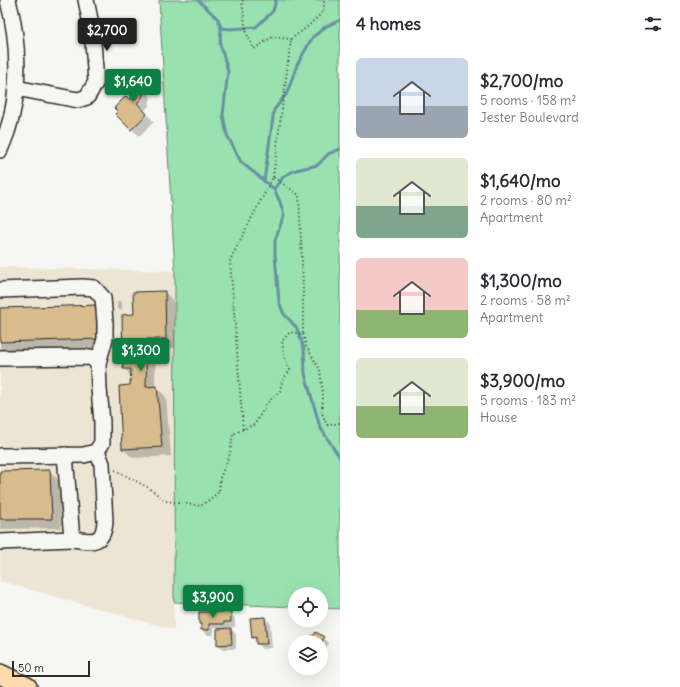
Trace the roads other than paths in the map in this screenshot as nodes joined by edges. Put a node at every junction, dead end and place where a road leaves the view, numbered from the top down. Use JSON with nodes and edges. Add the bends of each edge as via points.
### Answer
{"nodes":[{"id":1,"x":8,"y":0,"type":"edge"},
{"id":2,"x":86,"y":0,"type":"edge"},
{"id":3,"x":16,"y":88,"type":"junction"},
{"id":4,"x":0,"y":150,"type":"edge"},
{"id":5,"x":0,"y":290,"type":"edge"},
{"id":6,"x":0,"y":358,"type":"edge"},
{"id":7,"x":98,"y":363,"type":"junction"},
{"id":8,"x":96,"y":452,"type":"junction"},
{"id":9,"x":66,"y":455,"type":"junction"},
{"id":10,"x":0,"y":456,"type":"edge"},
{"id":11,"x":72,"y":539,"type":"junction"},
{"id":12,"x":0,"y":542,"type":"edge"},
{"id":13,"x":0,"y":674,"type":"edge"},
{"id":14,"x":27,"y":687,"type":"edge"}],
"edges":[{"from":1,"to":3,"type":"street","via":[[17,45]]},
{"from":2,"to":3,"type":"street","via":[[92,29],[96,82],[87,97],[78,100]]},
{"from":3,"to":4,"type":"street","via":[[8,131]]},
{"from":5,"to":7,"type":"street","via":[[94,288],[103,298],[105,315],[105,339]]},
{"from":6,"to":7,"type":"street","via":[[91,357]]},
{"from":7,"to":8,"type":"street","via":[[102,443]]},
{"from":8,"to":9,"type":"street"},
{"from":8,"to":11,"type":"street","via":[[102,464],[105,529],[98,539],[92,541]]},
{"from":9,"to":10,"type":"street"},
{"from":9,"to":11,"type":"street"},
{"from":11,"to":12,"type":"street"},
{"from":13,"to":14,"type":"main road"}]}
